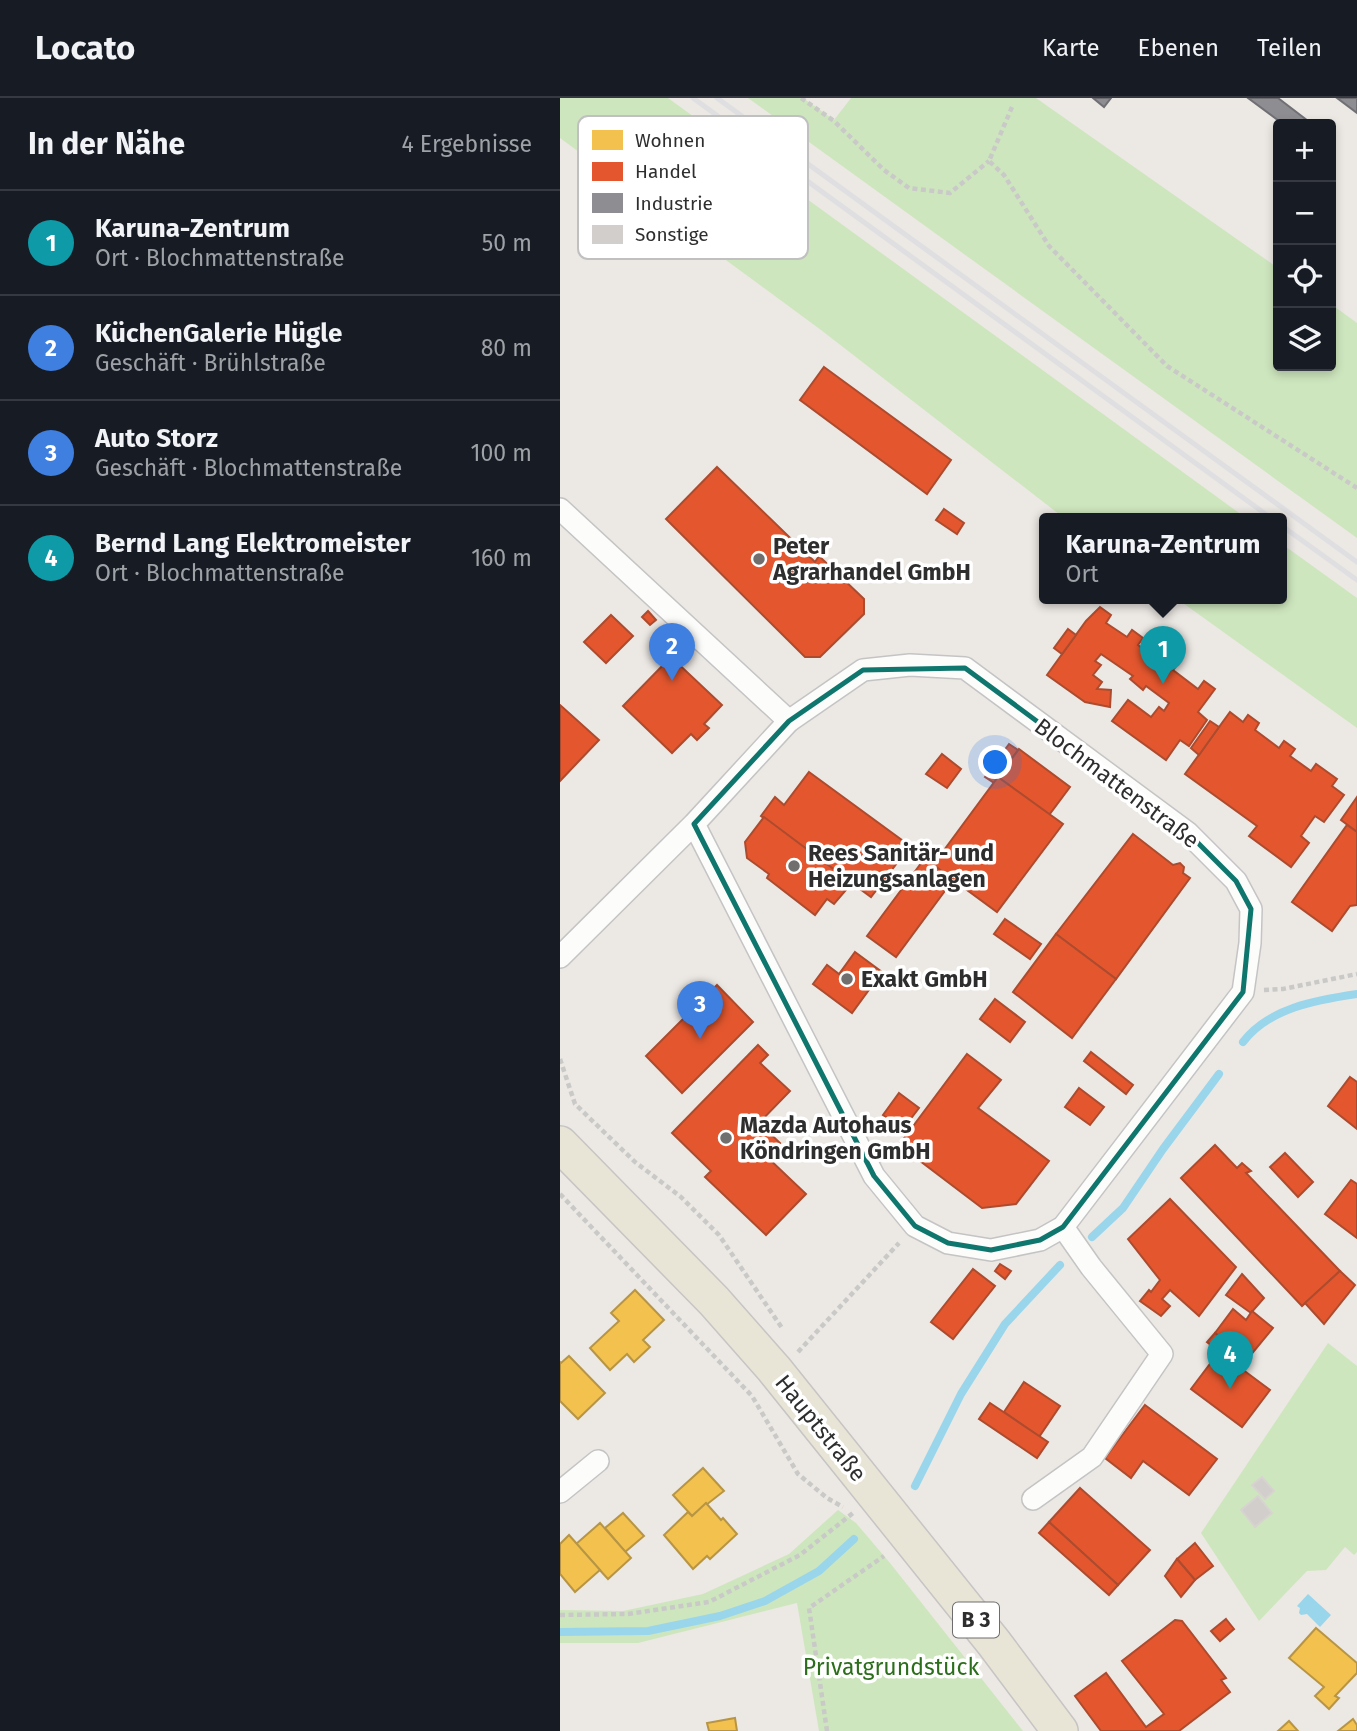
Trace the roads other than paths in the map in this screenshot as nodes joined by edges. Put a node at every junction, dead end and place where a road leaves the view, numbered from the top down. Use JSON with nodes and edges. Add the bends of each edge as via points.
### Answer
{"nodes":[{"id":1,"x":560,"y":509,"type":"edge"},
{"id":2,"x":789,"y":721,"type":"junction"},
{"id":3,"x":694,"y":824,"type":"junction"},
{"id":4,"x":560,"y":957,"type":"edge"},
{"id":5,"x":560,"y":1144,"type":"edge"},
{"id":6,"x":1063,"y":1227,"type":"junction"},
{"id":7,"x":598,"y":1461,"type":"dead end"},
{"id":8,"x":560,"y":1492,"type":"edge"},
{"id":9,"x":1032,"y":1499,"type":"dead end"},
{"id":10,"x":1060,"y":1731,"type":"edge"}],
"edges":[{"from":1,"to":2,"type":"street"},
{"from":2,"to":3,"type":"street","name":"Blochmattenstraße"},
{"from":2,"to":6,"type":"street","name":"Blochmattenstraße","via":[[863,670],[909,665],[965,668],[1188,832],[1236,881],[1251,909],[1243,992]]},
{"from":3,"to":4,"type":"street","name":"Blochmattenstraße"},
{"from":3,"to":6,"type":"street","name":"Blochmattenstraße","via":[[874,1177],[915,1226],[948,1243],[991,1250],[1040,1240]]},
{"from":5,"to":10,"type":"main road","name":"Hauptstraße","number":"B 3","via":[[774,1369]]},
{"from":6,"to":9,"type":"street","via":[[1162,1354],[1092,1457]]},
{"from":7,"to":8,"type":"street"}]}
